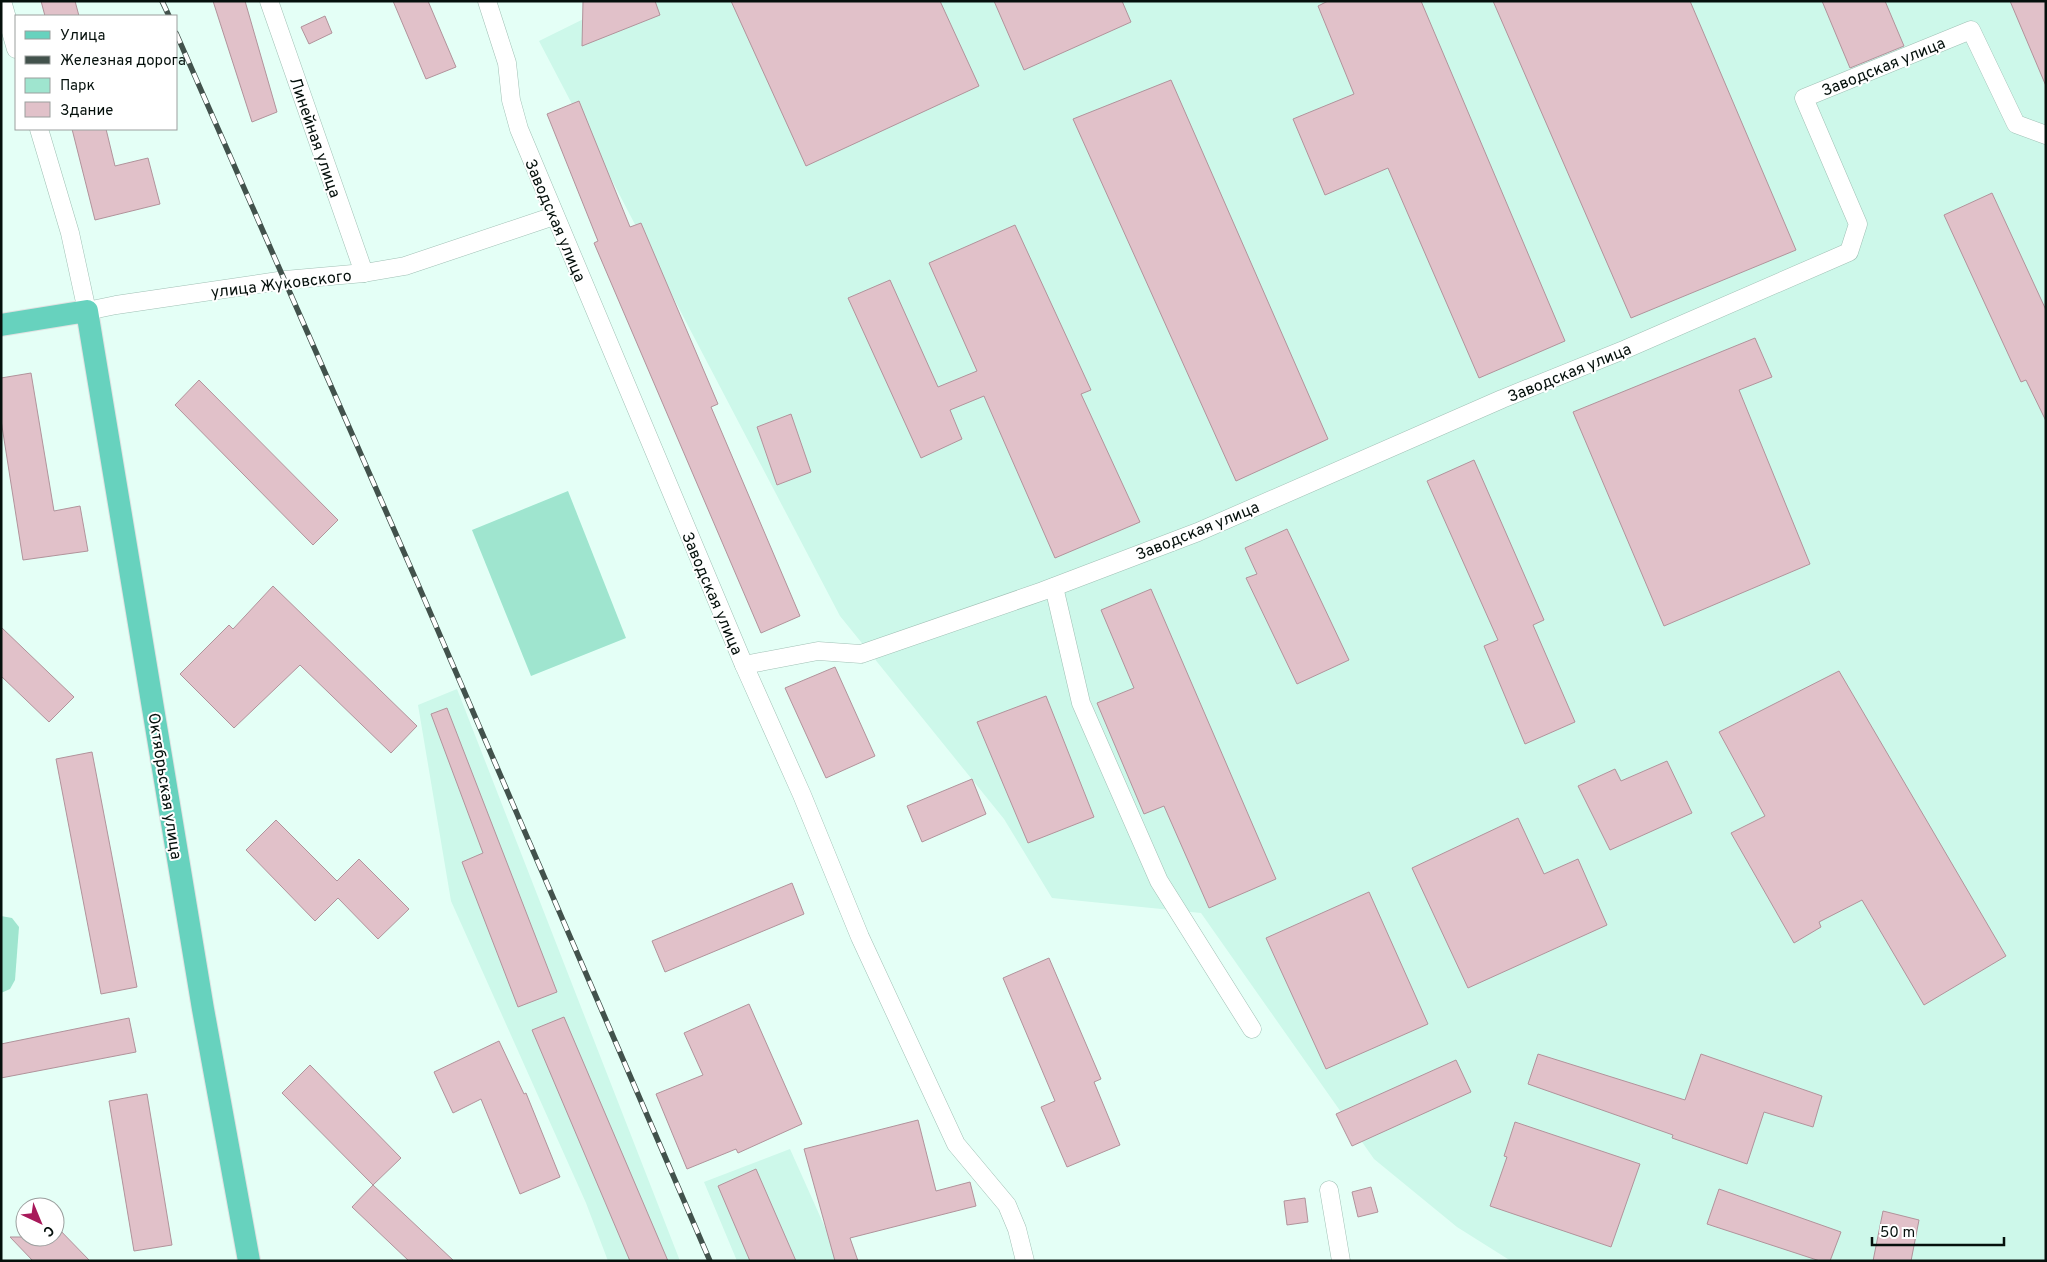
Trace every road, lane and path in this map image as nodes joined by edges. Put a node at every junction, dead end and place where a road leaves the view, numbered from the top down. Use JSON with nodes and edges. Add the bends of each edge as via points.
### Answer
{"nodes":[{"id":1,"x":2,"y":1,"type":"edge"},
{"id":2,"x":269,"y":1,"type":"edge"},
{"id":3,"x":487,"y":1,"type":"edge"},
{"id":4,"x":15,"y":46,"type":"edge"},
{"id":5,"x":39,"y":130,"type":"edge"},
{"id":6,"x":2046,"y":135,"type":"edge"},
{"id":7,"x":554,"y":216,"type":"junction"},
{"id":8,"x":364,"y":273,"type":"junction"},
{"id":9,"x":87,"y":311,"type":"junction"},
{"id":10,"x":1,"y":325,"type":"edge"},
{"id":11,"x":1054,"y":587,"type":"junction"},
{"id":12,"x":744,"y":666,"type":"junction"},
{"id":13,"x":1252,"y":1029,"type":"dead end"},
{"id":14,"x":1329,"y":1190,"type":"dead end"},
{"id":15,"x":1023,"y":1252,"type":"edge"},
{"id":16,"x":249,"y":1261,"type":"edge"},
{"id":17,"x":1341,"y":1261,"type":"edge"}],
"edges":[{"from":1,"to":4,"type":"street"},
{"from":2,"to":8,"type":"street","name":"Линейная улица"},
{"from":3,"to":7,"type":"street","name":"Заводская улица","via":[[508,63],[511,100],[519,129]]},
{"from":5,"to":9,"type":"street","via":[[70,233]]},
{"from":6,"to":11,"type":"street","name":"Заводская улица","via":[[2016,124],[1971,30],[1804,98],[1858,224],[1849,252],[1198,532]]},
{"from":7,"to":8,"type":"street","name":"улица Жуковского","via":[[405,266]]},
{"from":7,"to":12,"type":"street","name":"Заводская улица"},
{"from":8,"to":9,"type":"street","name":"улица Жуковского","via":[[275,282]]},
{"from":9,"to":10,"type":"main road","name":"улица Жуковского"},
{"from":9,"to":16,"type":"main road","name":"Октябрьская улица","via":[[203,1009]]},
{"from":11,"to":12,"type":"street","name":"Заводская улица","via":[[861,654],[818,651]]},
{"from":11,"to":13,"type":"street","via":[[1081,703],[1159,881]]},
{"from":12,"to":15,"type":"street","via":[[802,795],[860,937],[956,1144],[1007,1205]]},
{"from":14,"to":17,"type":"street"}]}
